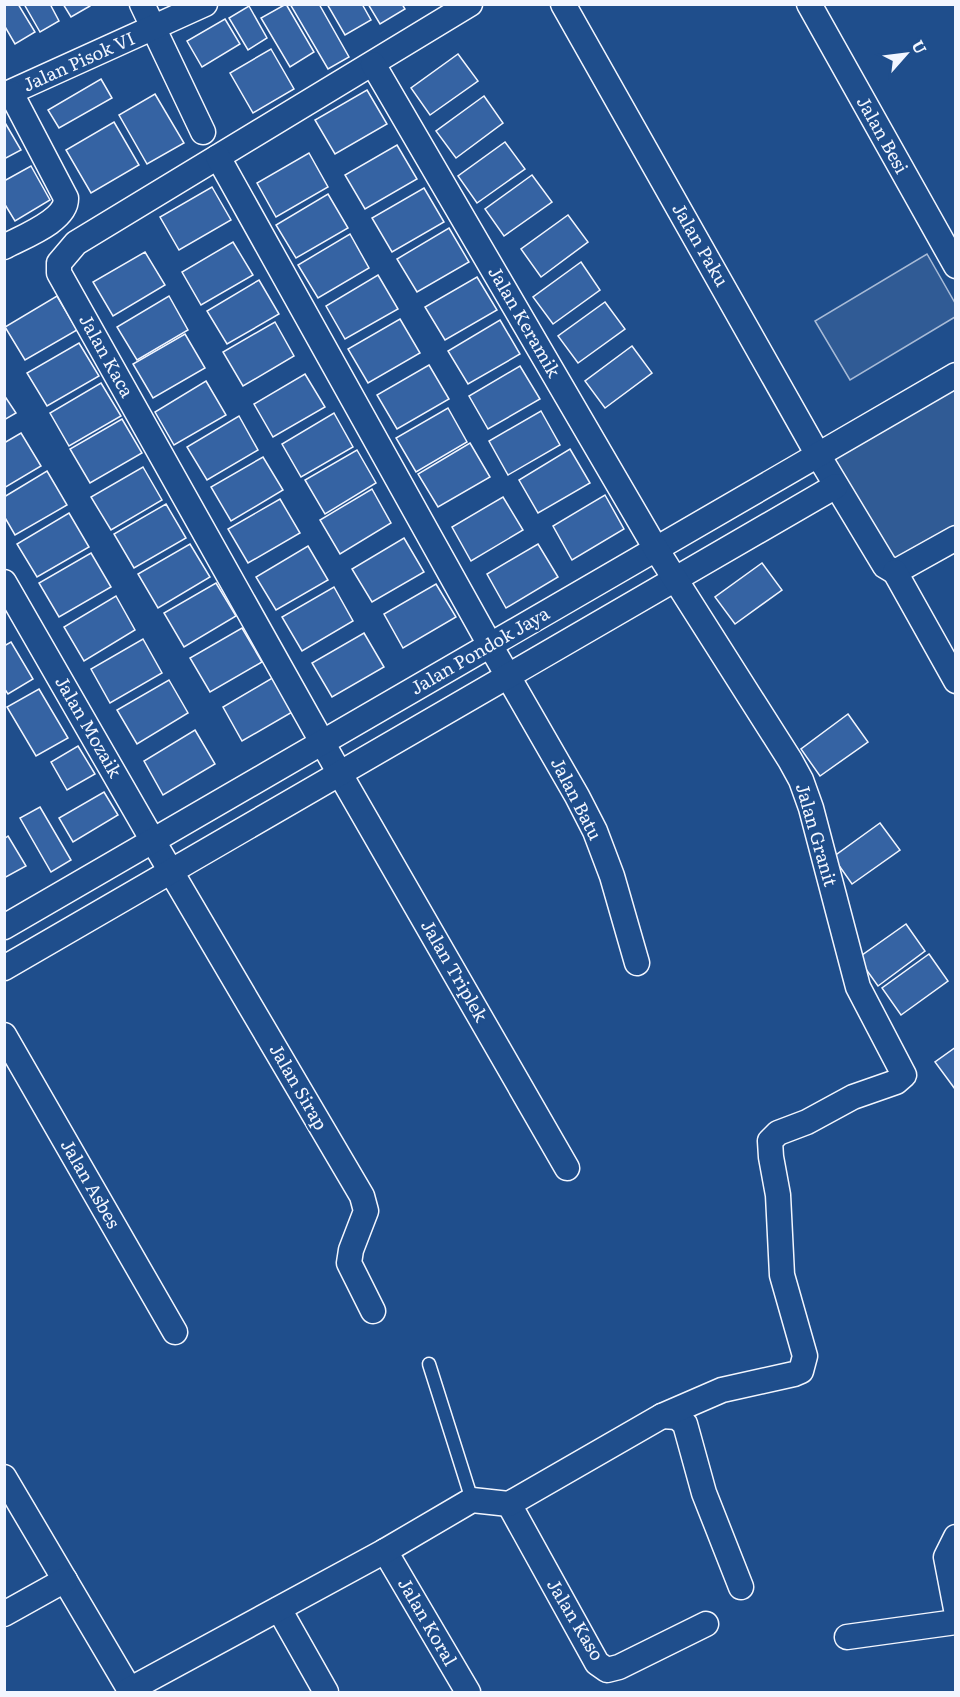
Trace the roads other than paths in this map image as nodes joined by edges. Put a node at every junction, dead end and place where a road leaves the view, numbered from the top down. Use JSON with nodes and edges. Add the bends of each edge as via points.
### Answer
{"nodes":[{"id":1,"x":142,"y":4,"type":"edge"},
{"id":2,"x":205,"y":4,"type":"edge"},
{"id":3,"x":470,"y":4,"type":"edge"},
{"id":4,"x":563,"y":4,"type":"edge"},
{"id":5,"x":809,"y":4,"type":"edge"},
{"id":6,"x":154,"y":28,"type":"junction"},
{"id":7,"x":373,"y":64,"type":"junction"},
{"id":8,"x":8,"y":94,"type":"edge"},
{"id":9,"x":203,"y":132,"type":"dead end"},
{"id":10,"x":218,"y":157,"type":"junction"},
{"id":11,"x":4,"y":247,"type":"edge"},
{"id":12,"x":956,"y":267,"type":"edge"},
{"id":13,"x":956,"y":375,"type":"edge"},
{"id":14,"x":818,"y":455,"type":"junction"},
{"id":15,"x":836,"y":486,"type":"junction"},
{"id":16,"x":956,"y":538,"type":"edge"},
{"id":17,"x":656,"y":549,"type":"junction"},
{"id":18,"x":895,"y":572,"type":"junction"},
{"id":19,"x":676,"y":579,"type":"junction"},
{"id":20,"x":4,"y":582,"type":"edge"},
{"id":21,"x":490,"y":645,"type":"junction"},
{"id":22,"x":509,"y":676,"type":"junction"},
{"id":23,"x":956,"y":681,"type":"edge"},
{"id":24,"x":324,"y":742,"type":"junction"},
{"id":25,"x":340,"y":774,"type":"junction"},
{"id":26,"x":153,"y":841,"type":"junction"},
{"id":27,"x":172,"y":872,"type":"junction"},
{"id":28,"x":4,"y":927,"type":"edge"},
{"id":29,"x":637,"y":963,"type":"dead end"},
{"id":30,"x":4,"y":968,"type":"edge"},
{"id":31,"x":4,"y":1035,"type":"edge"},
{"id":32,"x":567,"y":1168,"type":"dead end"},
{"id":33,"x":373,"y":1311,"type":"dead end"},
{"id":34,"x":175,"y":1332,"type":"dead end"},
{"id":35,"x":429,"y":1364,"type":"dead end"},
{"id":36,"x":662,"y":1416,"type":"junction"},
{"id":37,"x":4,"y":1477,"type":"edge"},
{"id":38,"x":472,"y":1500,"type":"junction"},
{"id":39,"x":509,"y":1504,"type":"junction"},
{"id":40,"x":956,"y":1537,"type":"edge"},
{"id":41,"x":385,"y":1551,"type":"junction"},
{"id":42,"x":65,"y":1580,"type":"junction"},
{"id":43,"x":741,"y":1587,"type":"dead end"},
{"id":44,"x":279,"y":1609,"type":"junction"},
{"id":45,"x":956,"y":1609,"type":"edge"},
{"id":46,"x":4,"y":1614,"type":"edge"},
{"id":47,"x":956,"y":1622,"type":"edge"},
{"id":48,"x":706,"y":1624,"type":"dead end"},
{"id":49,"x":847,"y":1637,"type":"dead end"},
{"id":50,"x":130,"y":1691,"type":"edge"},
{"id":51,"x":326,"y":1692,"type":"edge"},
{"id":52,"x":468,"y":1692,"type":"edge"}],
"edges":[{"from":1,"to":6,"type":"street"},
{"from":2,"to":6,"type":"street","name":"Jalan Pisok VI"},
{"from":3,"to":7,"type":"street"},
{"from":4,"to":14,"type":"street","name":"Jalan Paku"},
{"from":5,"to":12,"type":"street","name":"Jalan Besi"},
{"from":6,"to":8,"type":"street","name":"Jalan Pisok VI"},
{"from":6,"to":9,"type":"street"},
{"from":7,"to":10,"type":"street","name":"Jalan Kaca"},
{"from":7,"to":17,"type":"street","name":"Jalan Keramik"},
{"from":8,"to":11,"type":"street","via":[[67,205],[57,219]]},
{"from":10,"to":21,"type":"street","name":"Jalan Batu"},
{"from":10,"to":24,"type":"street","name":"Jalan Kaca","via":[[76,243],[59,263],[59,273]]},
{"from":13,"to":14,"type":"street","name":"Jalan Pondok Jaya"},
{"from":14,"to":15,"type":"street","name":"Jalan Paku"},
{"from":14,"to":17,"type":"street","name":"Jalan Pondok Jaya"},
{"from":15,"to":18,"type":"street","name":"Jalan Paku","via":[[885,566]]},
{"from":15,"to":19,"type":"street","name":"Jalan Pondok Jaya"},
{"from":16,"to":18,"type":"street"},
{"from":17,"to":19,"type":"street","name":"Jalan Keramik"},
{"from":17,"to":21,"type":"street","name":"Jalan Pondok Jaya"},
{"from":18,"to":23,"type":"street","name":"Jalan Paku"},
{"from":19,"to":22,"type":"street","name":"Jalan Pondok Jaya"},
{"from":19,"to":36,"type":"street","name":"Jalan Granit","via":[[801,780],[858,987],[904,1076],[778,1133],[770,1141],[778,1195],[782,1275],[805,1356],[801,1371],[722,1390]]},
{"from":20,"to":26,"type":"street","name":"Jalan Mozaik"},
{"from":21,"to":22,"type":"street","name":"Jalan Batu"},
{"from":21,"to":24,"type":"street","name":"Jalan Pondok Jaya"},
{"from":22,"to":25,"type":"street","name":"Jalan Pondok Jaya"},
{"from":22,"to":29,"type":"street","name":"Jalan Batu","via":[[595,831]]},
{"from":24,"to":25,"type":"street","name":"Jalan Kaca"},
{"from":24,"to":26,"type":"street","name":"Jalan Pondok Jaya"},
{"from":25,"to":27,"type":"street","name":"Jalan Pondok Jaya"},
{"from":25,"to":32,"type":"street","name":"Jalan Triplek"},
{"from":26,"to":27,"type":"street","name":"Jalan Mozaik"},
{"from":26,"to":28,"type":"street","name":"Jalan Pondok Jaya"},
{"from":27,"to":30,"type":"street","name":"Jalan Pondok Jaya"},
{"from":27,"to":33,"type":"street","name":"Jalan Sirap","via":[[362,1196],[366,1211],[350,1263]]},
{"from":31,"to":34,"type":"street","name":"Jalan Asbes"},
{"from":35,"to":38,"type":"lane"},
{"from":36,"to":39,"type":"street"},
{"from":36,"to":43,"type":"street","via":[[677,1418],[685,1424],[704,1494]]},
{"from":37,"to":42,"type":"street"},
{"from":38,"to":39,"type":"street"},
{"from":38,"to":41,"type":"street"},
{"from":39,"to":48,"type":"street","name":"Jalan Kaso","via":[[597,1663],[607,1670]]},
{"from":40,"to":45,"type":"street","via":[[946,1557]]},
{"from":41,"to":44,"type":"street"},
{"from":41,"to":52,"type":"street","name":"Jalan Koral"},
{"from":42,"to":46,"type":"street"},
{"from":42,"to":50,"type":"street"},
{"from":44,"to":50,"type":"street"},
{"from":44,"to":51,"type":"street"},
{"from":47,"to":49,"type":"street"}]}
